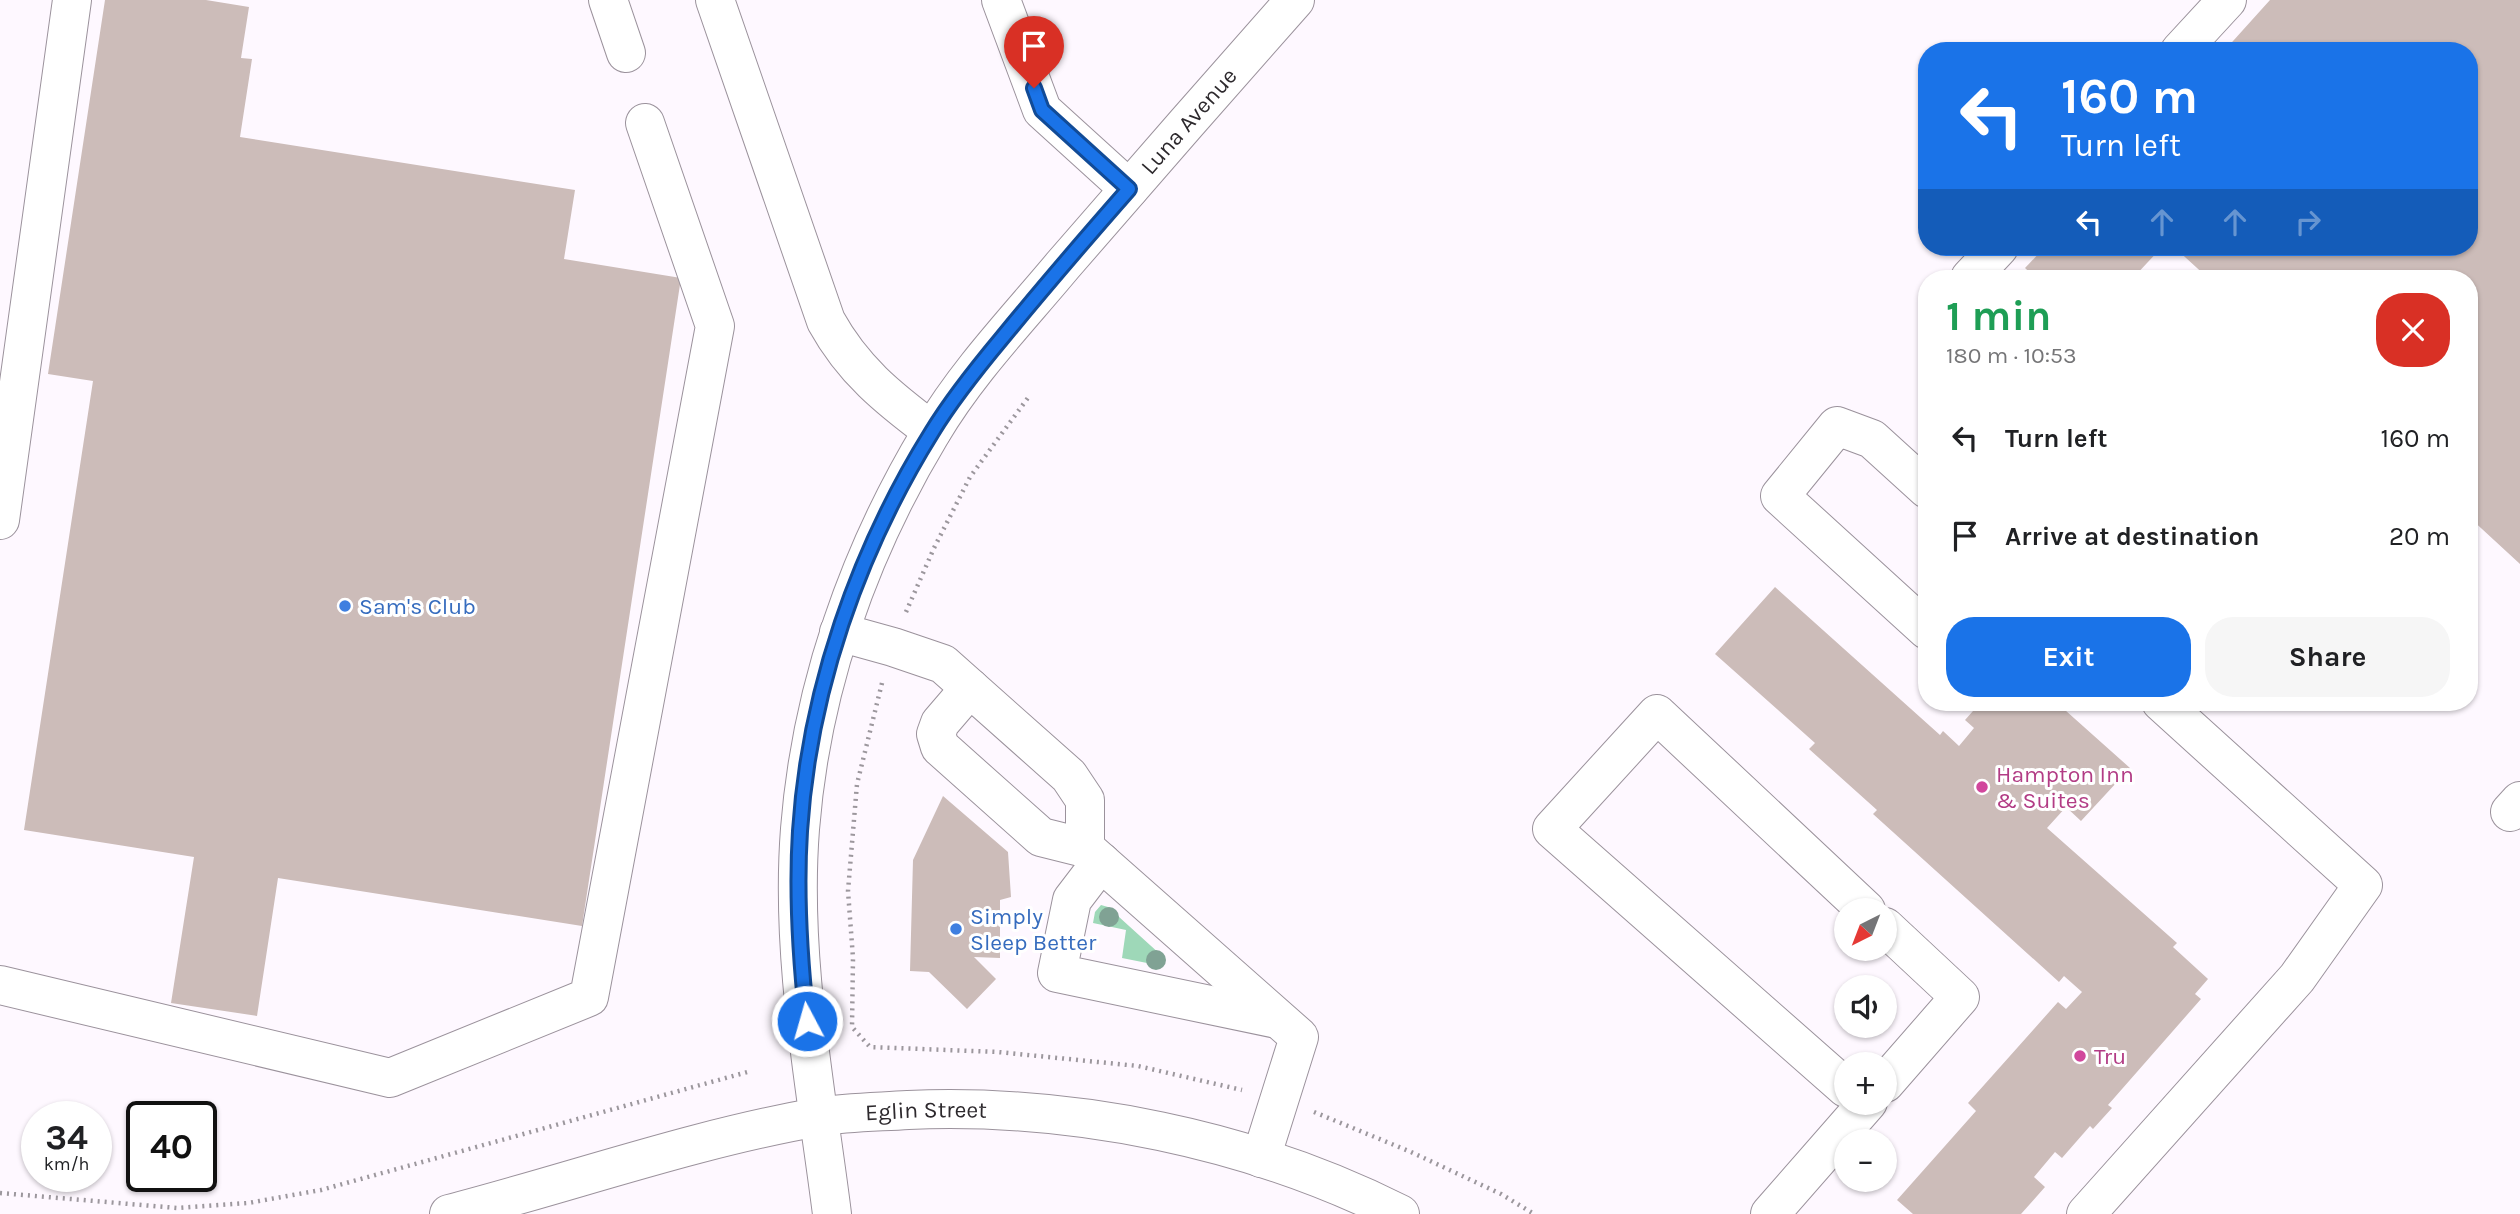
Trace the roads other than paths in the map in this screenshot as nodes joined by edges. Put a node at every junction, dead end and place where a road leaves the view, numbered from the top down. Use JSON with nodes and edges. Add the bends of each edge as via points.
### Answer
{"nodes":[{"id":1,"x":72,"y":0,"type":"edge"},
{"id":2,"x":608,"y":0,"type":"edge"},
{"id":3,"x":715,"y":0,"type":"edge"},
{"id":4,"x":1002,"y":0,"type":"edge"},
{"id":5,"x":1295,"y":0,"type":"edge"},
{"id":6,"x":2227,"y":0,"type":"edge"},
{"id":7,"x":2188,"y":42,"type":"edge"},
{"id":8,"x":626,"y":52,"type":"dead end"},
{"id":9,"x":645,"y":123,"type":"dead end"},
{"id":10,"x":1129,"y":189,"type":"junction"},
{"id":11,"x":1991,"y":256,"type":"edge"},
{"id":12,"x":1977,"y":270,"type":"edge"},
{"id":13,"x":932,"y":431,"type":"junction"},
{"id":14,"x":1918,"y":481,"type":"edge"},
{"id":15,"x":0,"y":520,"type":"edge"},
{"id":16,"x":1918,"y":621,"type":"edge"},
{"id":17,"x":839,"y":632,"type":"junction"},
{"id":18,"x":970,"y":688,"type":"junction"},
{"id":19,"x":2171,"y":711,"type":"edge"},
{"id":20,"x":1093,"y":855,"type":"junction"},
{"id":21,"x":1853,"y":898,"type":"edge"},
{"id":22,"x":1897,"y":938,"type":"edge"},
{"id":23,"x":0,"y":985,"type":"edge"},
{"id":24,"x":1279,"y":1020,"type":"junction"},
{"id":25,"x":1897,"y":1063,"type":"edge"},
{"id":26,"x":1834,"y":1069,"type":"edge"},
{"id":27,"x":1851,"y":1115,"type":"edge"},
{"id":28,"x":820,"y":1117,"type":"junction"},
{"id":29,"x":1261,"y":1158,"type":"junction"},
{"id":30,"x":449,"y":1214,"type":"edge"},
{"id":31,"x":832,"y":1214,"type":"edge"},
{"id":32,"x":1400,"y":1214,"type":"edge"},
{"id":33,"x":1770,"y":1214,"type":"edge"},
{"id":34,"x":2086,"y":1214,"type":"edge"}],
"edges":[{"from":1,"to":15,"type":"street"},
{"from":2,"to":8,"type":"street"},
{"from":3,"to":13,"type":"street","via":[[826,321],[860,371]]},
{"from":4,"to":10,"type":"street","via":[[1042,110]]},
{"from":5,"to":10,"type":"street","name":"Luna Avenue"},
{"from":6,"to":7,"type":"street"},
{"from":9,"to":23,"type":"street","via":[[715,326],[589,997],[390,1079]]},
{"from":10,"to":13,"type":"street","name":"Luna Avenue","via":[[997,344]]},
{"from":11,"to":12,"type":"street"},
{"from":13,"to":17,"type":"street","name":"Luna Avenue","via":[[871,549]]},
{"from":14,"to":16,"type":"street","via":[[1872,439],[1837,426],[1780,496]]},
{"from":17,"to":18,"type":"street","via":[[943,664]]},
{"from":17,"to":28,"type":"street","name":"Luna Avenue","via":[[818,711],[800,830],[799,954]]},
{"from":18,"to":20,"type":"street","via":[[1069,776],[1085,800]]},
{"from":18,"to":20,"type":"street","via":[[940,723],[936,734],[940,747],[1041,838]]},
{"from":19,"to":34,"type":"street","via":[[2363,885],[2297,978]]},
{"from":20,"to":24,"type":"street"},
{"from":20,"to":24,"type":"street","via":[[1072,900],[1057,973]]},
{"from":21,"to":26,"type":"street","via":[[1657,715],[1552,829]]},
{"from":22,"to":25,"type":"street","via":[[1960,997]]},
{"from":24,"to":29,"type":"street","via":[[1299,1037]]},
{"from":27,"to":33,"type":"street"},
{"from":28,"to":29,"type":"street","name":"Eglin Street","via":[[985,1109],[1056,1114],[1176,1136]]},
{"from":28,"to":30,"type":"street","name":"Eglin Street","via":[[727,1137]]},
{"from":28,"to":31,"type":"street","name":"Luna Avenue"},
{"from":29,"to":32,"type":"street","name":"Eglin Street"}]}
